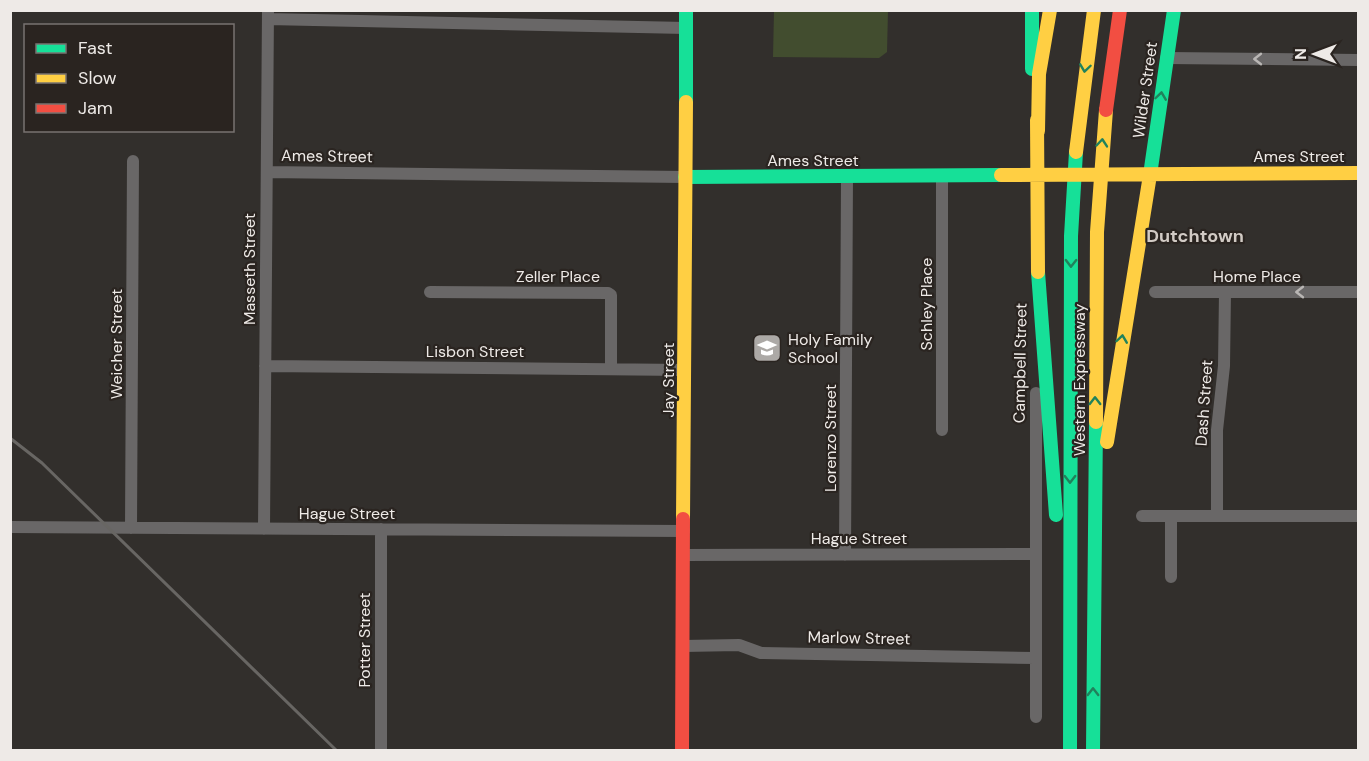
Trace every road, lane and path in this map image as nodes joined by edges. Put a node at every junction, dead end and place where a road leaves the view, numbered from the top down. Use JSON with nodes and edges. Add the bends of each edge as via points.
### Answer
{"nodes":[{"id":1,"x":686,"y":10,"type":"edge"},
{"id":2,"x":1032,"y":10,"type":"edge"},
{"id":3,"x":1050,"y":10,"type":"edge"},
{"id":4,"x":1094,"y":10,"type":"edge"},
{"id":5,"x":1120,"y":10,"type":"edge"},
{"id":6,"x":1174,"y":10,"type":"edge"},
{"id":7,"x":268,"y":15,"type":"edge"},
{"id":8,"x":686,"y":27,"type":"junction"},
{"id":9,"x":1167,"y":58,"type":"junction"},
{"id":10,"x":1359,"y":60,"type":"edge"},
{"id":11,"x":1038,"y":131,"type":"junction"},
{"id":12,"x":133,"y":160,"type":"dead end"},
{"id":13,"x":267,"y":172,"type":"junction"},
{"id":14,"x":1359,"y":173,"type":"edge"},
{"id":15,"x":1149,"y":175,"type":"junction"},
{"id":16,"x":1044,"y":176,"type":"junction"},
{"id":17,"x":686,"y":177,"type":"junction"},
{"id":18,"x":847,"y":177,"type":"junction"},
{"id":19,"x":942,"y":177,"type":"junction"},
{"id":20,"x":1038,"y":272,"type":"junction"},
{"id":21,"x":430,"y":292,"type":"dead end"},
{"id":22,"x":1155,"y":292,"type":"dead end"},
{"id":23,"x":1225,"y":292,"type":"junction"},
{"id":24,"x":1359,"y":292,"type":"edge"},
{"id":25,"x":265,"y":366,"type":"junction"},
{"id":26,"x":611,"y":369,"type":"junction"},
{"id":27,"x":685,"y":370,"type":"junction"},
{"id":28,"x":942,"y":430,"type":"dead end"},
{"id":29,"x":1142,"y":516,"type":"dead end"},
{"id":30,"x":1171,"y":516,"type":"junction"},
{"id":31,"x":1217,"y":516,"type":"junction"},
{"id":32,"x":1359,"y":516,"type":"edge"},
{"id":33,"x":10,"y":527,"type":"edge"},
{"id":34,"x":131,"y":528,"type":"junction"},
{"id":35,"x":264,"y":529,"type":"junction"},
{"id":36,"x":381,"y":529,"type":"junction"},
{"id":37,"x":684,"y":531,"type":"junction"},
{"id":38,"x":1035,"y":554,"type":"junction"},
{"id":39,"x":684,"y":555,"type":"junction"},
{"id":40,"x":845,"y":555,"type":"junction"},
{"id":41,"x":1171,"y":578,"type":"dead end"},
{"id":42,"x":1094,"y":606,"type":"junction"},
{"id":43,"x":683,"y":645,"type":"junction"},
{"id":44,"x":1035,"y":658,"type":"junction"},
{"id":45,"x":1070,"y":708,"type":"junction"},
{"id":46,"x":1036,"y":717,"type":"dead end"},
{"id":47,"x":381,"y":750,"type":"edge"},
{"id":48,"x":682,"y":750,"type":"edge"},
{"id":49,"x":1070,"y":750,"type":"edge"},
{"id":50,"x":1093,"y":750,"type":"edge"}],
"edges":[{"from":1,"to":8,"type":"main road","name":"Jay Street"},
{"from":2,"to":11,"type":"main road","name":"Campbell Street"},
{"from":3,"to":11,"type":"main road","via":[[1039,74]]},
{"from":4,"to":45,"type":"main road","name":"Western Expressway","one_way":true,"via":[[1077,137],[1071,236]]},
{"from":42,"to":5,"type":"main road","name":"Western Expressway","one_way":true,"via":[[1098,212],[1105,113]]},
{"from":6,"to":9,"type":"main road","name":"Wilder Street"},
{"from":7,"to":8,"type":"street"},
{"from":7,"to":13,"type":"street","name":"Masseth Street"},
{"from":8,"to":17,"type":"main road","name":"Jay Street"},
{"from":10,"to":9,"type":"street","one_way":true},
{"from":15,"to":9,"type":"main road","name":"Wilder Street","one_way":true},
{"from":11,"to":16,"type":"main road","name":"Campbell Street"},
{"from":12,"to":34,"type":"street","name":"Weicher Street"},
{"from":13,"to":17,"type":"street","name":"Ames Street"},
{"from":13,"to":25,"type":"street","name":"Masseth Street"},
{"from":14,"to":15,"type":"main road","name":"Ames Street"},
{"from":15,"to":16,"type":"main road","name":"Ames Street"},
{"from":42,"to":15,"type":"main road","name":"Wilder Street","one_way":true,"via":[[1106,453]]},
{"from":16,"to":19,"type":"main road","name":"Ames Street"},
{"from":16,"to":20,"type":"main road","name":"Campbell Street"},
{"from":17,"to":18,"type":"main road","name":"Ames Street"},
{"from":17,"to":27,"type":"main road","name":"Jay Street"},
{"from":18,"to":19,"type":"main road","name":"Ames Street"},
{"from":18,"to":40,"type":"street","name":"Lorenzo Street"},
{"from":19,"to":28,"type":"street","name":"Schley Place"},
{"from":20,"to":38,"type":"street","name":"Campbell Street"},
{"from":20,"to":45,"type":"main road"},
{"from":21,"to":26,"type":"street","name":"Zeller Place","via":[[608,293]]},
{"from":22,"to":23,"type":"street","name":"Home Place"},
{"from":24,"to":23,"type":"street","name":"Home Place","one_way":true},
{"from":23,"to":31,"type":"street","name":"Dash Street","via":[[1224,374],[1217,430]]},
{"from":25,"to":26,"type":"street","name":"Lisbon Street"},
{"from":25,"to":35,"type":"street","name":"Masseth Street"},
{"from":26,"to":27,"type":"street","name":"Lisbon Street"},
{"from":27,"to":37,"type":"main road","name":"Jay Street"},
{"from":29,"to":30,"type":"street"},
{"from":30,"to":31,"type":"street"},
{"from":30,"to":41,"type":"street"},
{"from":31,"to":32,"type":"street"},
{"from":33,"to":34,"type":"street","name":"Hague Street"},
{"from":34,"to":35,"type":"street","name":"Hague Street"},
{"from":35,"to":36,"type":"street","name":"Hague Street"},
{"from":36,"to":37,"type":"street","name":"Hague Street"},
{"from":36,"to":47,"type":"street","name":"Potter Street"},
{"from":37,"to":39,"type":"main road","name":"Jay Street"},
{"from":38,"to":40,"type":"street","name":"Hague Street"},
{"from":38,"to":44,"type":"street","name":"Campbell Street"},
{"from":39,"to":40,"type":"street","name":"Hague Street"},
{"from":39,"to":43,"type":"main road","name":"Jay Street"},
{"from":50,"to":42,"type":"main road","name":"Western Expressway","one_way":true},
{"from":43,"to":44,"type":"street","name":"Marlow Street","via":[[739,645],[761,653]]},
{"from":43,"to":48,"type":"main road","name":"Jay Street"},
{"from":44,"to":46,"type":"street","name":"Campbell Street"},
{"from":45,"to":49,"type":"main road","name":"Western Expressway"}]}
